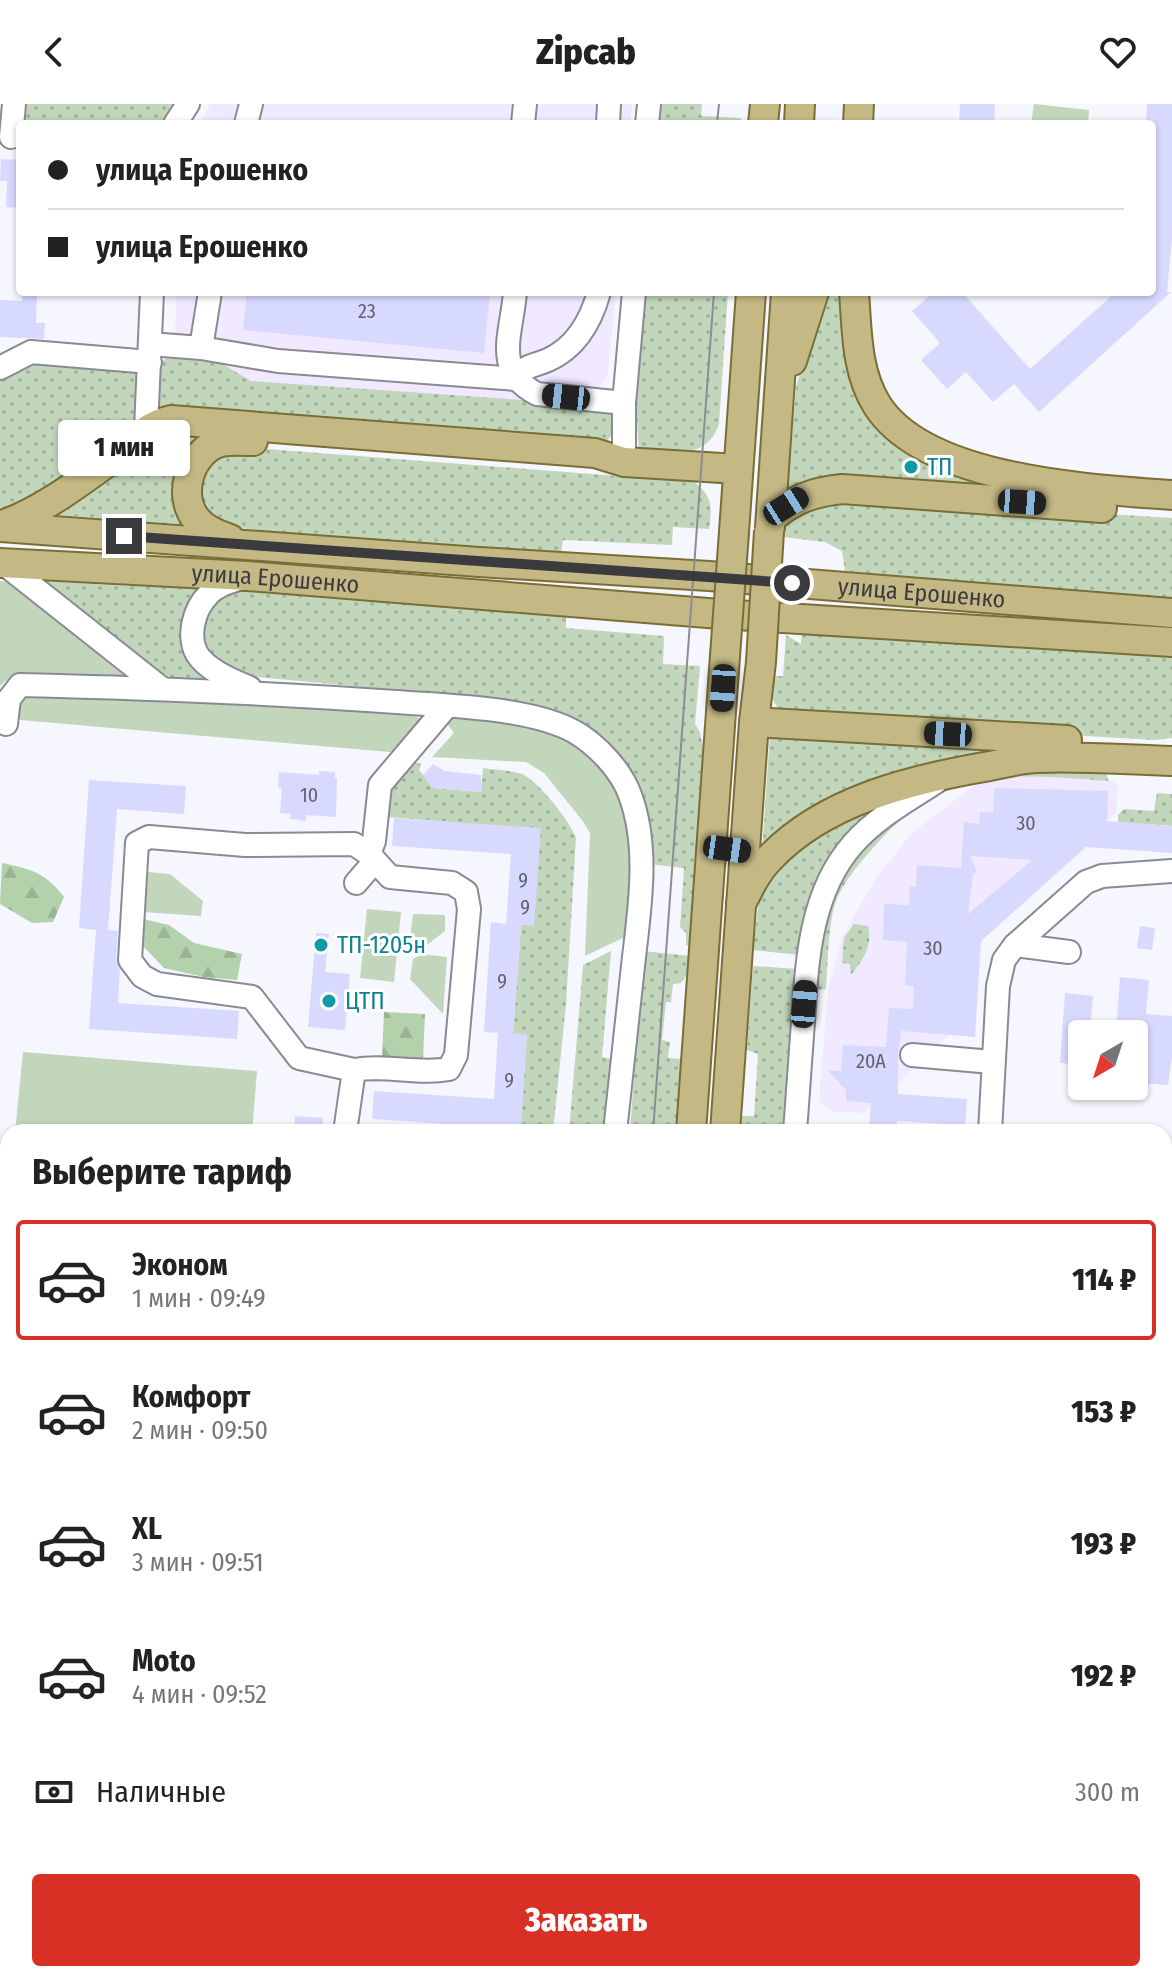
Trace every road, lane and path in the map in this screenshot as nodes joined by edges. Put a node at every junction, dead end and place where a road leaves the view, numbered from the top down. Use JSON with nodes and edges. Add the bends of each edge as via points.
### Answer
{"nodes":[{"id":1,"x":14,"y":104,"type":"edge"},
{"id":2,"x":10,"y":137,"type":"edge"},
{"id":3,"x":152,"y":296,"type":"edge"},
{"id":4,"x":209,"y":296,"type":"edge"},
{"id":5,"x":514,"y":296,"type":"edge"},
{"id":6,"x":598,"y":296,"type":"edge"},
{"id":7,"x":634,"y":296,"type":"edge"},
{"id":8,"x":751,"y":296,"type":"edge"},
{"id":9,"x":786,"y":296,"type":"edge"},
{"id":10,"x":813,"y":296,"type":"edge"},
{"id":11,"x":854,"y":296,"type":"edge"},
{"id":12,"x":201,"y":348,"type":"junction"},
{"id":13,"x":150,"y":353,"type":"junction"},
{"id":14,"x":0,"y":368,"type":"edge"},
{"id":15,"x":516,"y":379,"type":"junction"},
{"id":16,"x":624,"y":403,"type":"junction"},
{"id":17,"x":778,"y":404,"type":"junction"},
{"id":18,"x":146,"y":429,"type":"junction"},
{"id":19,"x":624,"y":462,"type":"junction"},
{"id":20,"x":738,"y":469,"type":"junction"},
{"id":21,"x":1172,"y":495,"type":"edge"},
{"id":22,"x":1172,"y":513,"type":"edge"},
{"id":23,"x":770,"y":525,"type":"junction"},
{"id":24,"x":0,"y":526,"type":"edge"},
{"id":25,"x":249,"y":545,"type":"junction"},
{"id":26,"x":1,"y":563,"type":"edge"},
{"id":27,"x":247,"y":576,"type":"junction"},
{"id":28,"x":1172,"y":613,"type":"edge"},
{"id":29,"x":1172,"y":642,"type":"edge"},
{"id":30,"x":161,"y":688,"type":"junction"},
{"id":31,"x":262,"y":692,"type":"junction"},
{"id":32,"x":447,"y":706,"type":"junction"},
{"id":33,"x":754,"y":722,"type":"junction"},
{"id":34,"x":6,"y":724,"type":"dead end"},
{"id":35,"x":1172,"y":745,"type":"edge"},
{"id":36,"x":1172,"y":761,"type":"edge"},
{"id":37,"x":948,"y":773,"type":"junction"},
{"id":38,"x":710,"y":847,"type":"junction"},
{"id":39,"x":757,"y":855,"type":"junction"},
{"id":40,"x":372,"y":858,"type":"junction"},
{"id":41,"x":1172,"y":871,"type":"edge"},
{"id":42,"x":356,"y":883,"type":"dead end"},
{"id":43,"x":1015,"y":945,"type":"junction"},
{"id":44,"x":1069,"y":952,"type":"dead end"},
{"id":45,"x":912,"y":1055,"type":"dead end"},
{"id":46,"x":992,"y":1062,"type":"junction"},
{"id":47,"x":354,"y":1070,"type":"junction"},
{"id":48,"x":346,"y":1124,"type":"edge"},
{"id":49,"x":616,"y":1124,"type":"edge"},
{"id":50,"x":692,"y":1124,"type":"edge"},
{"id":51,"x":726,"y":1124,"type":"edge"},
{"id":52,"x":796,"y":1124,"type":"edge"},
{"id":53,"x":990,"y":1124,"type":"edge"}],
"edges":[{"from":1,"to":2,"type":"street"},
{"from":3,"to":13,"type":"street"},
{"from":4,"to":12,"type":"street"},
{"from":5,"to":15,"type":"street","via":[[506,353]]},
{"from":6,"to":15,"type":"street","via":[[592,318],[570,346],[523,368]]},
{"from":7,"to":16,"type":"street"},
{"from":8,"to":20,"type":"main road"},
{"from":9,"to":17,"type":"main road"},
{"from":10,"to":17,"type":"main road"},
{"from":11,"to":21,"type":"main road","via":[[865,380],[876,404],[907,437],[959,461],[1020,478]]},
{"from":12,"to":13,"type":"street"},
{"from":12,"to":15,"type":"street","via":[[278,361]]},
{"from":13,"to":14,"type":"street","via":[[31,352]]},
{"from":13,"to":18,"type":"street"},
{"from":15,"to":16,"type":"street","via":[[537,394]]},
{"from":16,"to":19,"type":"street"},
{"from":17,"to":23,"type":"main road"},
{"from":18,"to":19,"type":"main road","via":[[171,420],[595,453]]},
{"from":18,"to":24,"type":"main road","via":[[36,510]]},
{"from":19,"to":20,"type":"main road"},
{"from":19,"to":25,"type":"main road","via":[[595,469],[219,442],[188,476],[187,502],[213,533]]},
{"from":20,"to":38,"type":"main road","bridge":true},
{"from":22,"to":23,"type":"main road","via":[[842,489],[799,497]]},
{"from":23,"to":33,"type":"main road","bridge":true},
{"from":24,"to":25,"type":"main road","name":"улица Ерошенко"},
{"from":25,"to":28,"type":"main road","name":"улица Ерошенко"},
{"from":26,"to":27,"type":"main road","name":"улица Ерошенко"},
{"from":26,"to":30,"type":"street"},
{"from":27,"to":29,"type":"main road","name":"улица Ерошенко","via":[[720,614]]},
{"from":27,"to":31,"type":"street","via":[[208,595],[194,616],[192,635],[196,652],[210,667]]},
{"from":30,"to":31,"type":"street"},
{"from":30,"to":34,"type":"street","via":[[20,685],[9,699]]},
{"from":31,"to":32,"type":"street"},
{"from":32,"to":40,"type":"street","via":[[380,785]]},
{"from":32,"to":49,"type":"street","via":[[523,715],[575,733],[607,758],[629,792],[641,858]]},
{"from":33,"to":35,"type":"main road"},
{"from":33,"to":39,"type":"main road"},
{"from":36,"to":37,"type":"main road","via":[[1036,758]]},
{"from":37,"to":39,"type":"main road","via":[[822,817]]},
{"from":37,"to":52,"type":"street","via":[[852,844],[818,907],[808,962]]},
{"from":38,"to":39,"type":"main road"},
{"from":38,"to":50,"type":"main road"},
{"from":39,"to":51,"type":"main road","via":[[755,878],[741,904]]},
{"from":40,"to":42,"type":"street"},
{"from":40,"to":47,"type":"street","via":[[390,877],[452,883],[466,892],[469,909],[456,1055],[449,1069]]},
{"from":40,"to":47,"type":"street","via":[[354,844],[245,845],[149,837],[137,843],[130,960],[142,976],[157,984],[252,997],[299,1058]]},
{"from":41,"to":43,"type":"street","via":[[1086,882]]},
{"from":43,"to":44,"type":"street"},
{"from":43,"to":46,"type":"street","via":[[1004,960],[998,986]]},
{"from":45,"to":46,"type":"street"},
{"from":46,"to":53,"type":"street"},
{"from":47,"to":48,"type":"street"}]}
